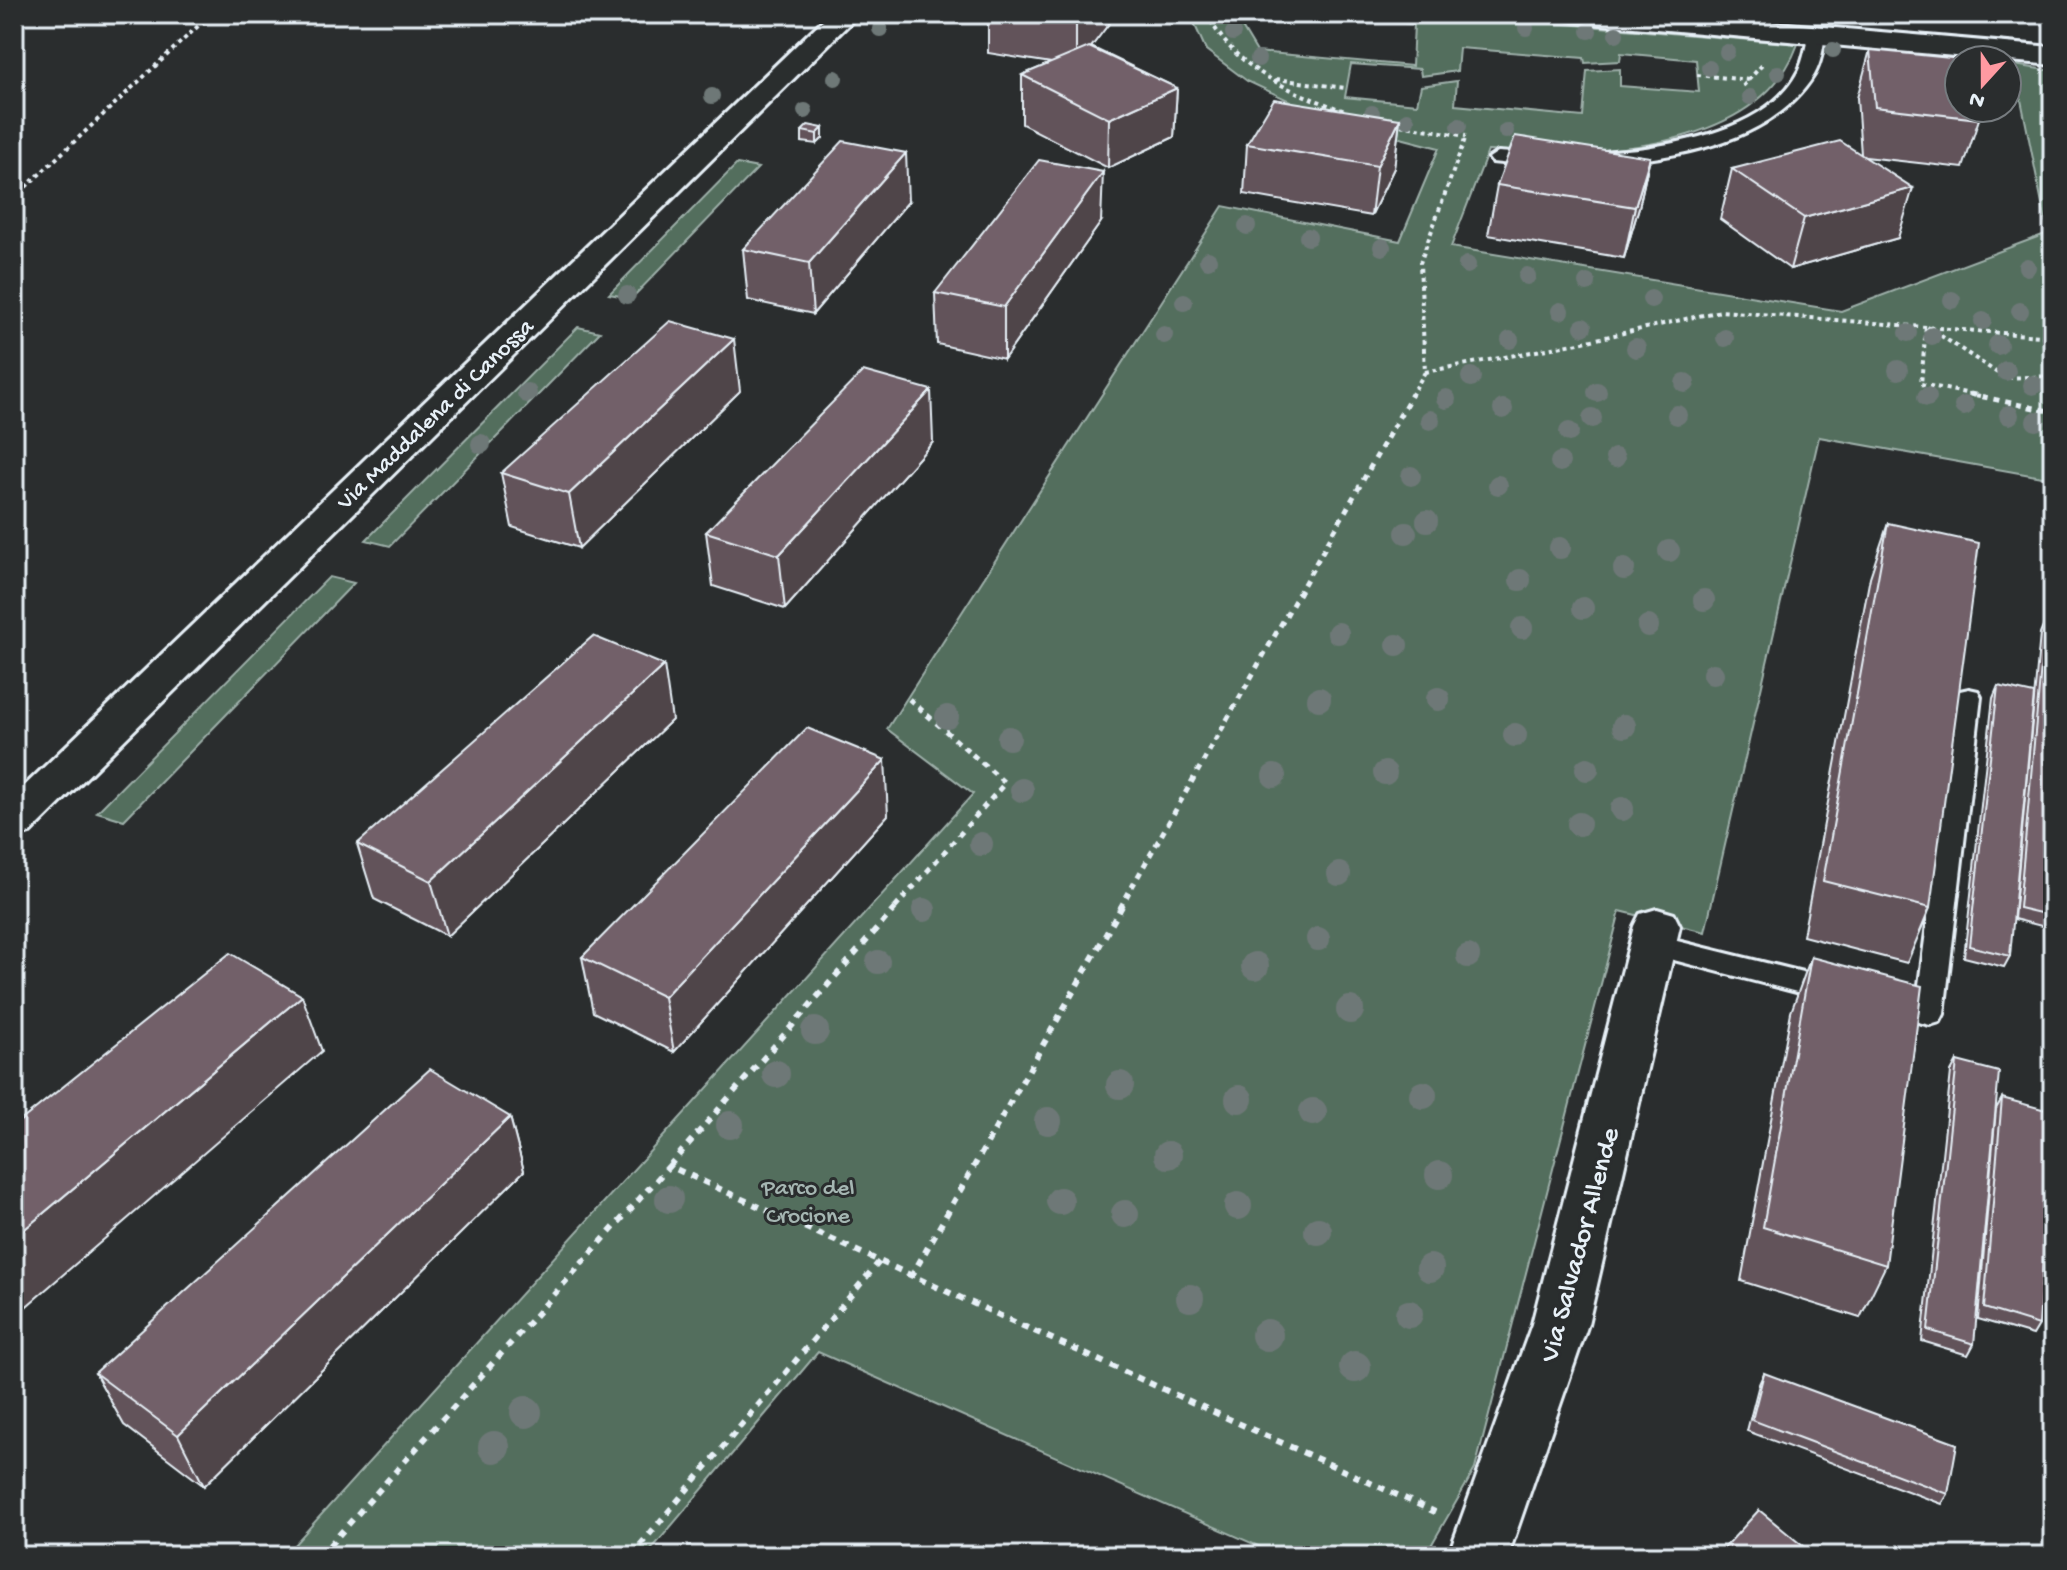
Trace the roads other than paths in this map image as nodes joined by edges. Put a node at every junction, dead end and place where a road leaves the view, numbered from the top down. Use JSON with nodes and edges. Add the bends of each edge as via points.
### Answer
{"nodes":[{"id":1,"x":845,"y":14,"type":"edge"},
{"id":2,"x":1578,"y":14,"type":"edge"},
{"id":3,"x":1723,"y":14,"type":"edge"},
{"id":4,"x":1610,"y":16,"type":"edge"},
{"id":5,"x":1774,"y":24,"type":"junction"},
{"id":6,"x":1817,"y":34,"type":"junction"},
{"id":7,"x":2053,"y":39,"type":"edge"},
{"id":8,"x":2053,"y":56,"type":"edge"},
{"id":9,"x":1498,"y":158,"type":"dead end"},
{"id":10,"x":1585,"y":160,"type":"edge"},
{"id":11,"x":1561,"y":161,"type":"edge"},
{"id":12,"x":1969,"y":697,"type":"edge"},
{"id":13,"x":17,"y":820,"type":"edge"},
{"id":14,"x":1655,"y":936,"type":"joint"},
{"id":15,"x":1482,"y":1546,"type":"edge"}],
"edges":[{"from":1,"to":13,"type":"street","name":"Via Maddalena di Canossa"},
{"from":2,"to":4,"type":"street"},
{"from":3,"to":5,"type":"street"},
{"from":4,"to":5,"type":"street"},
{"from":5,"to":6,"type":"street"},
{"from":5,"to":7,"type":"street"},
{"from":6,"to":8,"type":"street"},
{"from":6,"to":10,"type":"lane","via":[[1811,61],[1793,91],[1743,126],[1667,150]]},
{"from":9,"to":11,"type":"lane"},
{"from":12,"to":14,"type":"lane","via":[[1930,1014]]},
{"from":14,"to":15,"type":"street","name":"Via Salvador Allende","via":[[1560,1324]]}]}
